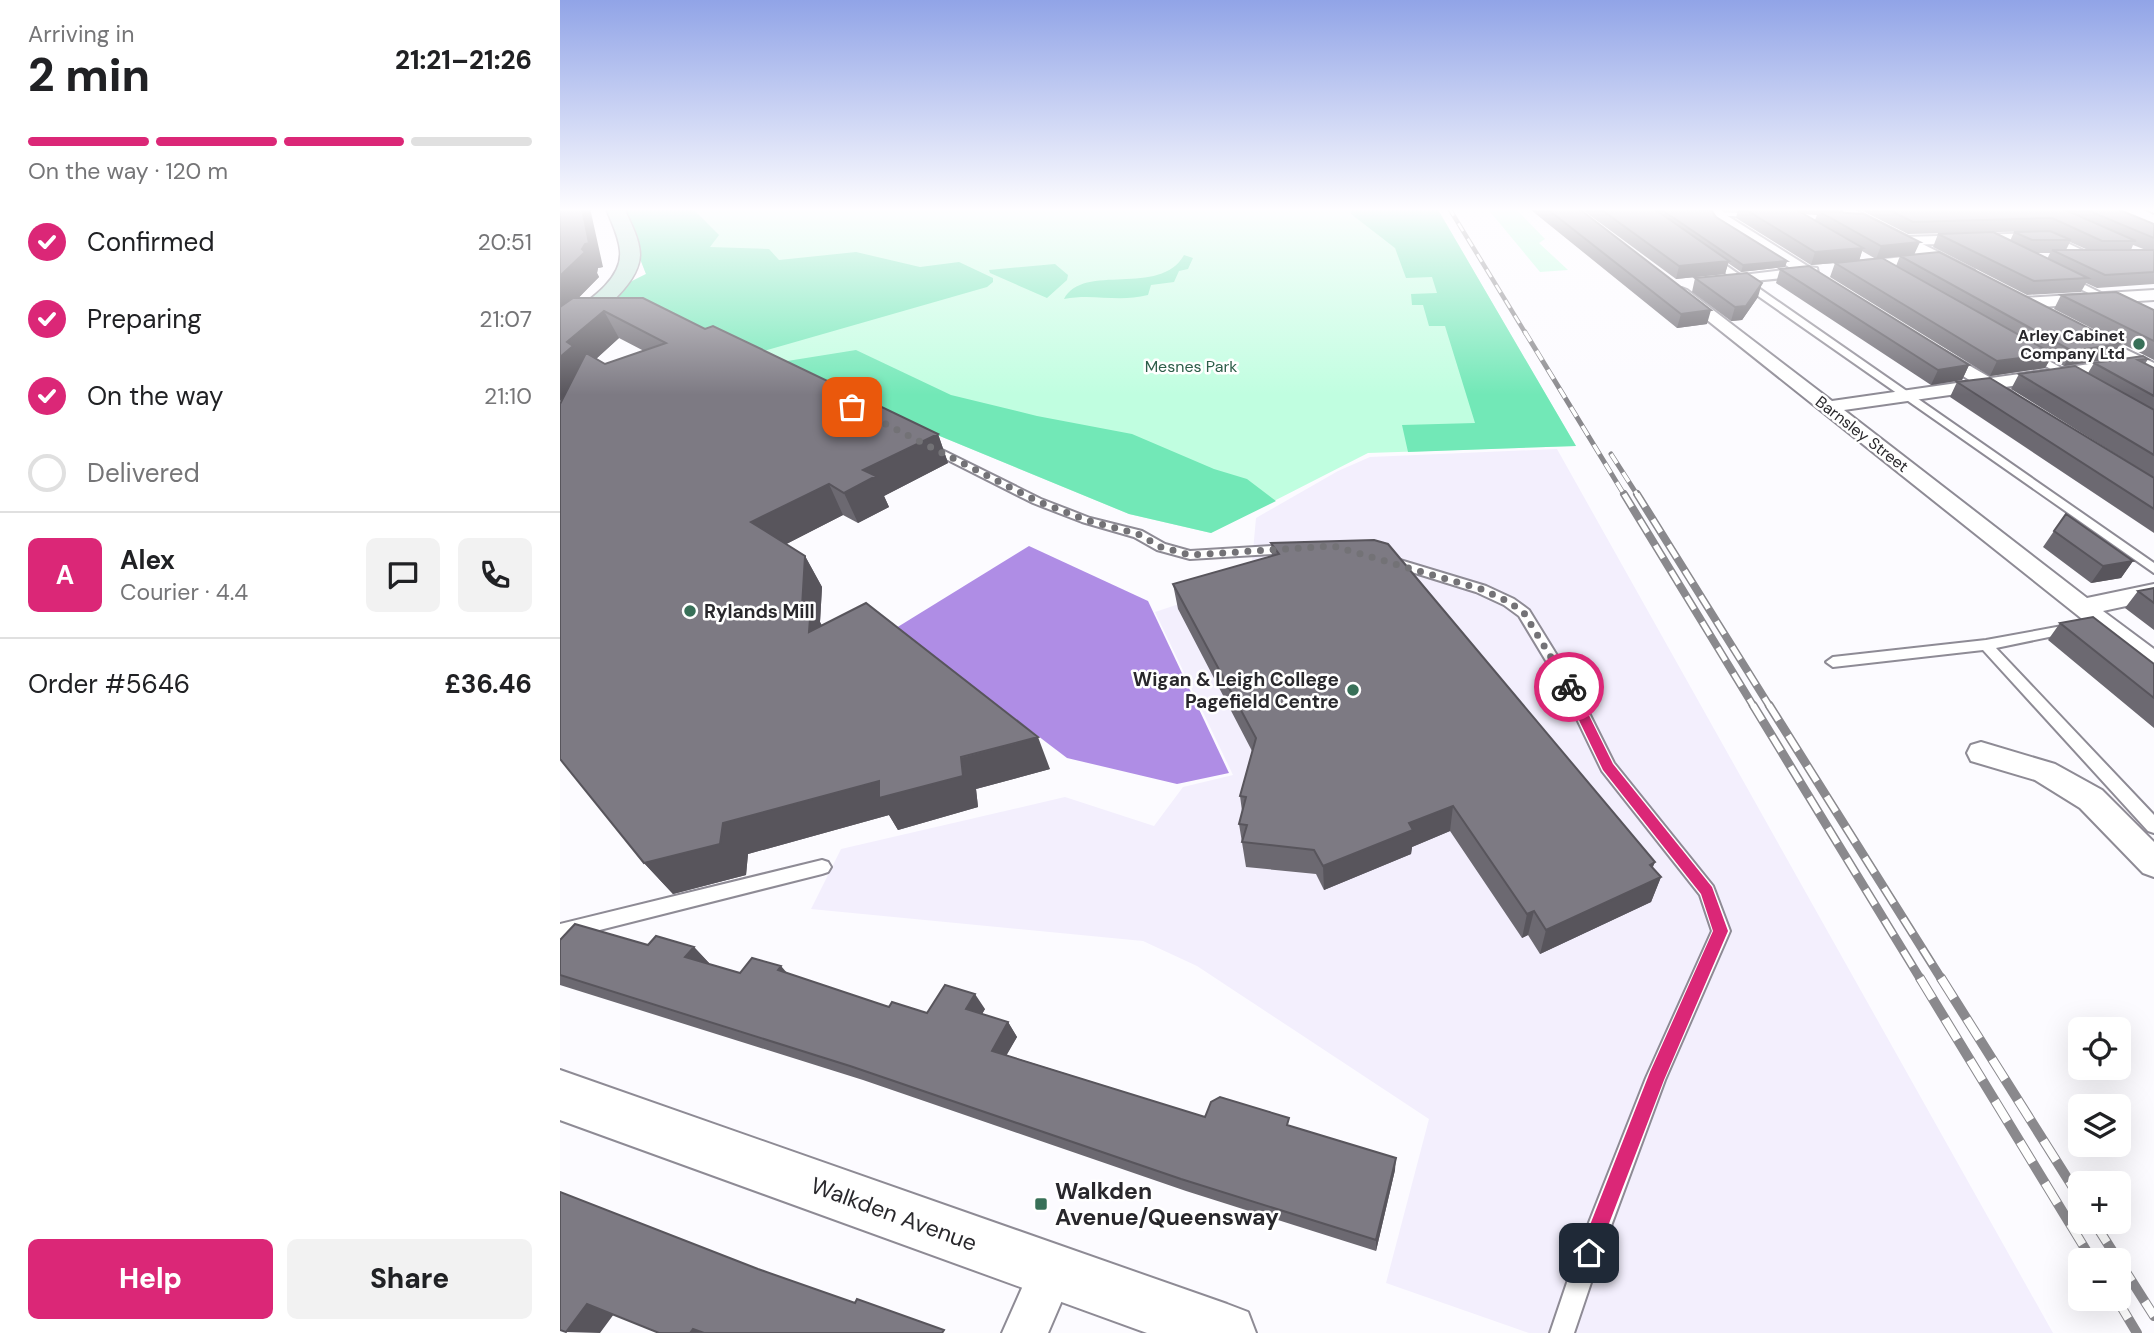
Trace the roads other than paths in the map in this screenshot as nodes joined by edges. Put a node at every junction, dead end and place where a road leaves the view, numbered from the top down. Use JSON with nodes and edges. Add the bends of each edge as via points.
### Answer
{"nodes":[{"id":1,"x":624,"y":270,"type":"edge"},
{"id":2,"x":1727,"y":270,"type":"edge"},
{"id":3,"x":1803,"y":270,"type":"edge"},
{"id":4,"x":1820,"y":270,"type":"edge"},
{"id":5,"x":1960,"y":270,"type":"edge"},
{"id":6,"x":1806,"y":272,"type":"junction"},
{"id":7,"x":2057,"y":275,"type":"edge"},
{"id":8,"x":1740,"y":279,"type":"junction"},
{"id":9,"x":1979,"y":280,"type":"edge"},
{"id":10,"x":1668,"y":283,"type":"joint"},
{"id":11,"x":2001,"y":292,"type":"edge"},
{"id":12,"x":1840,"y":293,"type":"edge"},
{"id":13,"x":2154,"y":295,"type":"edge"},
{"id":14,"x":2105,"y":298,"type":"junction"},
{"id":15,"x":2022,"y":303,"type":"junction"},
{"id":16,"x":2125,"y":307,"type":"edge"},
{"id":17,"x":562,"y":330,"type":"edge"},
{"id":18,"x":1919,"y":341,"type":"edge"},
{"id":19,"x":2026,"y":352,"type":"edge"},
{"id":20,"x":2146,"y":367,"type":"edge"},
{"id":21,"x":2062,"y":372,"type":"junction"},
{"id":22,"x":1987,"y":383,"type":"junction"},
{"id":23,"x":2085,"y":385,"type":"edge"},
{"id":24,"x":1908,"y":394,"type":"junction"},
{"id":25,"x":2020,"y":404,"type":"edge"},
{"id":26,"x":1829,"y":407,"type":"junction"},
{"id":27,"x":913,"y":439,"type":"edge"},
{"id":28,"x":1296,"y":548,"type":"edge"},
{"id":29,"x":1371,"y":556,"type":"edge"},
{"id":30,"x":2154,"y":569,"type":"edge"},
{"id":31,"x":2154,"y":592,"type":"edge"},
{"id":32,"x":2092,"y":615,"type":"junction"},
{"id":33,"x":1986,"y":645,"type":"junction"},
{"id":34,"x":1833,"y":662,"type":"dead end"},
{"id":35,"x":2154,"y":663,"type":"edge"},
{"id":36,"x":1981,"y":752,"type":"dead end"},
{"id":37,"x":2154,"y":826,"type":"edge"},
{"id":38,"x":2154,"y":863,"type":"edge"},
{"id":39,"x":822,"y":867,"type":"dead end"},
{"id":40,"x":560,"y":932,"type":"edge"},
{"id":41,"x":560,"y":1095,"type":"edge"},
{"id":42,"x":1053,"y":1270,"type":"junction"},
{"id":43,"x":1025,"y":1333,"type":"edge"},
{"id":44,"x":1227,"y":1333,"type":"edge"},
{"id":45,"x":1562,"y":1333,"type":"edge"}],
"edges":[{"from":1,"to":17,"type":"main road","via":[[608,293]]},
{"from":2,"to":8,"type":"lane"},
{"from":3,"to":6,"type":"street"},
{"from":4,"to":6,"type":"street"},
{"from":5,"to":9,"type":"street"},
{"from":6,"to":8,"type":"street"},
{"from":6,"to":12,"type":"street"},
{"from":7,"to":14,"type":"lane"},
{"from":8,"to":10,"type":"street"},
{"from":8,"to":24,"type":"lane"},
{"from":10,"to":26,"type":"street","name":"Barnsley Street"},
{"from":11,"to":15,"type":"street"},
{"from":13,"to":14,"type":"street"},
{"from":14,"to":15,"type":"street"},
{"from":14,"to":16,"type":"lane"},
{"from":15,"to":20,"type":"street"},
{"from":18,"to":22,"type":"street"},
{"from":19,"to":21,"type":"lane"},
{"from":20,"to":21,"type":"street"},
{"from":21,"to":22,"type":"street"},
{"from":21,"to":23,"type":"lane"},
{"from":22,"to":24,"type":"street"},
{"from":22,"to":25,"type":"street"},
{"from":24,"to":26,"type":"street"},
{"from":24,"to":30,"type":"lane"},
{"from":26,"to":32,"type":"street","name":"Barnsley Street"},
{"from":27,"to":28,"type":"lane","via":[[1037,501],[1138,534],[1161,547],[1190,555]]},
{"from":29,"to":45,"type":"lane","via":[[1481,589],[1524,613],[1567,683],[1608,767],[1707,891],[1721,931],[1656,1078]]},
{"from":31,"to":32,"type":"street"},
{"from":32,"to":33,"type":"lane"},
{"from":32,"to":35,"type":"street","name":"Barnsley Street"},
{"from":33,"to":34,"type":"lane"},
{"from":33,"to":37,"type":"lane"},
{"from":36,"to":38,"type":"street","via":[[2045,772],[2091,799]]},
{"from":39,"to":40,"type":"lane"},
{"from":41,"to":42,"type":"street","name":"Walkden Avenue"},
{"from":42,"to":43,"type":"street"},
{"from":42,"to":44,"type":"street","name":"Walkden Avenue"}]}
